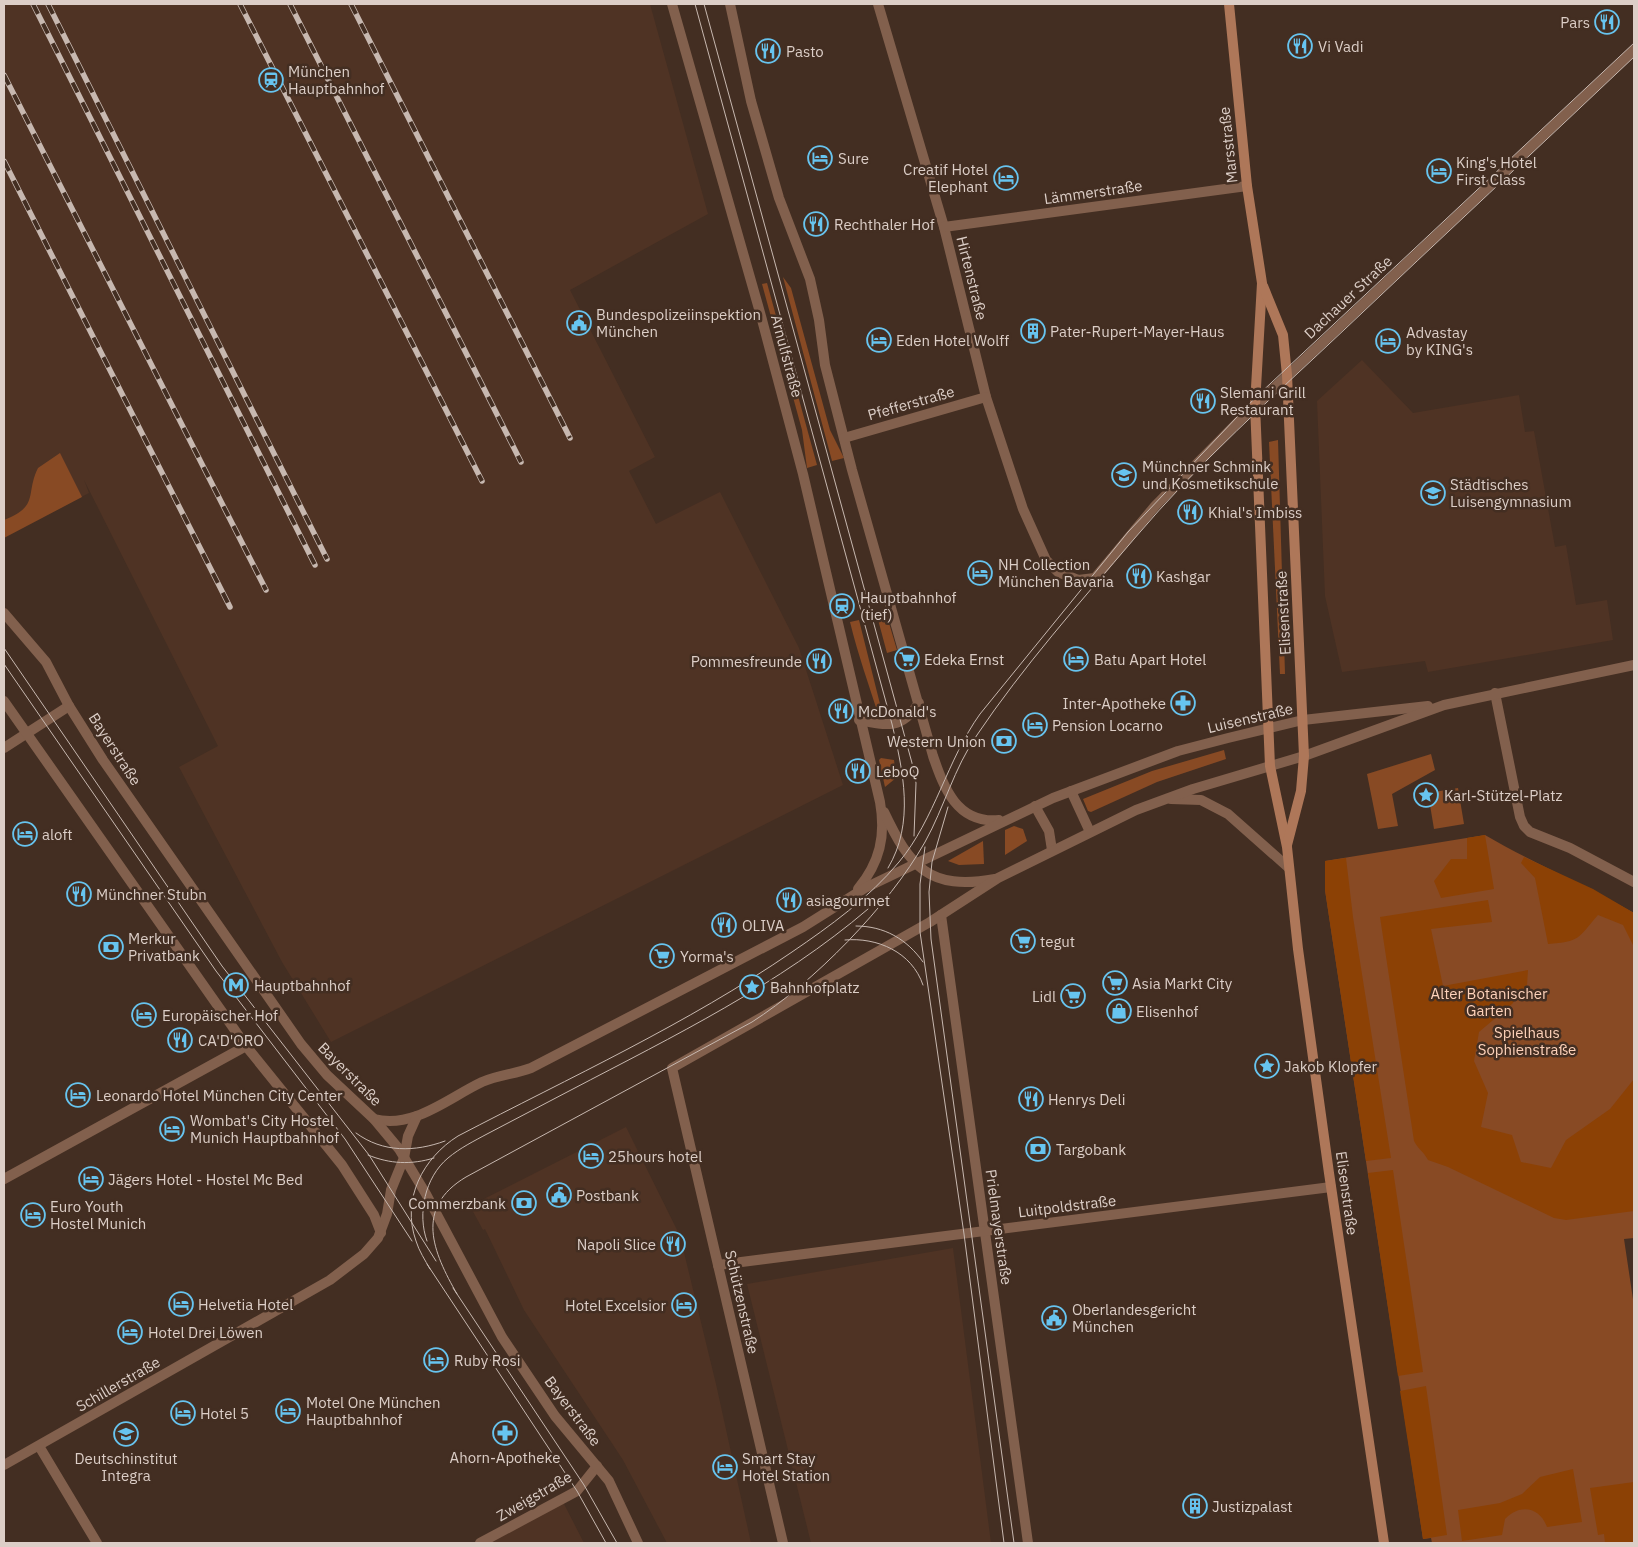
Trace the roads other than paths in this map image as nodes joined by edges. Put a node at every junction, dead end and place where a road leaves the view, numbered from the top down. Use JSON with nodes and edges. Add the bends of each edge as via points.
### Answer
{"nodes":[{"id":1,"x":672,"y":4,"type":"edge"},
{"id":2,"x":730,"y":4,"type":"edge"},
{"id":3,"x":878,"y":4,"type":"edge"},
{"id":4,"x":1229,"y":4,"type":"edge"},
{"id":5,"x":1634,"y":50,"type":"edge"},
{"id":6,"x":1247,"y":186,"type":"junction"},
{"id":7,"x":944,"y":227,"type":"junction"},
{"id":8,"x":1262,"y":283,"type":"junction"},
{"id":9,"x":1287,"y":375,"type":"junction"},
{"id":10,"x":986,"y":397,"type":"junction"},
{"id":11,"x":1255,"y":405,"type":"junction"},
{"id":12,"x":844,"y":438,"type":"junction"},
{"id":13,"x":1095,"y":578,"type":"joint"},
{"id":14,"x":4,"y":612,"type":"edge"},
{"id":15,"x":1634,"y":665,"type":"edge"},
{"id":16,"x":1495,"y":693,"type":"junction"},
{"id":17,"x":4,"y":701,"type":"edge"},
{"id":18,"x":919,"y":703,"type":"junction"},
{"id":19,"x":1444,"y":705,"type":"junction"},
{"id":20,"x":69,"y":706,"type":"junction"},
{"id":21,"x":859,"y":720,"type":"junction"},
{"id":22,"x":1303,"y":720,"type":"junction"},
{"id":23,"x":1268,"y":729,"type":"junction"},
{"id":24,"x":26,"y":734,"type":"junction"},
{"id":25,"x":4,"y":748,"type":"edge"},
{"id":26,"x":1304,"y":756,"type":"junction"},
{"id":27,"x":1270,"y":766,"type":"junction"},
{"id":28,"x":1071,"y":791,"type":"junction"},
{"id":29,"x":1165,"y":799,"type":"junction"},
{"id":30,"x":880,"y":802,"type":"junction"},
{"id":31,"x":1035,"y":806,"type":"junction"},
{"id":32,"x":1007,"y":818,"type":"junction"},
{"id":33,"x":1090,"y":832,"type":"junction"},
{"id":34,"x":1287,"y":846,"type":"junction"},
{"id":35,"x":1052,"y":850,"type":"junction"},
{"id":36,"x":914,"y":863,"type":"junction"},
{"id":37,"x":1289,"y":868,"type":"junction"},
{"id":38,"x":998,"y":878,"type":"junction"},
{"id":39,"x":1634,"y":882,"type":"edge"},
{"id":40,"x":853,"y":894,"type":"junction"},
{"id":41,"x":941,"y":915,"type":"junction"},
{"id":42,"x":246,"y":1046,"type":"junction"},
{"id":43,"x":417,"y":1116,"type":"junction"},
{"id":44,"x":374,"y":1119,"type":"junction"},
{"id":45,"x":404,"y":1158,"type":"junction"},
{"id":46,"x":4,"y":1179,"type":"edge"},
{"id":47,"x":1331,"y":1187,"type":"junction"},
{"id":48,"x":984,"y":1232,"type":"junction"},
{"id":49,"x":381,"y":1233,"type":"junction"},
{"id":50,"x":718,"y":1265,"type":"junction"},
{"id":51,"x":39,"y":1446,"type":"junction"},
{"id":52,"x":4,"y":1464,"type":"edge"},
{"id":53,"x":597,"y":1466,"type":"junction"},
{"id":54,"x":97,"y":1543,"type":"edge"},
{"id":55,"x":480,"y":1543,"type":"edge"},
{"id":56,"x":638,"y":1543,"type":"edge"},
{"id":57,"x":783,"y":1543,"type":"edge"},
{"id":58,"x":1028,"y":1543,"type":"edge"},
{"id":59,"x":1384,"y":1543,"type":"edge"}],
"edges":[{"from":1,"to":21,"type":"street","name":"Arnulfstraße","via":[[803,474]]},
{"from":2,"to":12,"type":"street","via":[[778,198],[810,279],[825,365]]},
{"from":3,"to":7,"type":"street","name":"Hirtenstraße"},
{"from":4,"to":6,"type":"main road","name":"Marsstraße"},
{"from":5,"to":9,"type":"street","name":"Dachauer Straße"},
{"from":6,"to":7,"type":"street","name":"Lämmerstraße"},
{"from":6,"to":8,"type":"main road","name":"Marsstraße"},
{"from":7,"to":10,"type":"street","name":"Hirtenstraße"},
{"from":8,"to":9,"type":"main road","name":"Marsstraße","via":[[1283,335]]},
{"from":8,"to":11,"type":"main road","name":"Marsstraße"},
{"from":9,"to":11,"type":"street","name":"Dachauer Straße"},
{"from":9,"to":22,"type":"main road","name":"Elisenstraße"},
{"from":10,"to":12,"type":"street","name":"Pfefferstraße"},
{"from":10,"to":13,"type":"street","name":"Hirtenstraße","via":[[1023,509],[1046,560],[1068,577],[1078,580]]},
{"from":11,"to":13,"type":"street","name":"Dachauer Straße","via":[[1155,506]]},
{"from":11,"to":23,"type":"main road","name":"Elisenstraße"},
{"from":12,"to":18,"type":"street"},
{"from":14,"to":20,"type":"street","name":"Bayerstraße","via":[[46,662]]},
{"from":15,"to":16,"type":"street","name":"Luisenstraße"},
{"from":16,"to":19,"type":"street","name":"Luisenstraße"},
{"from":16,"to":39,"type":"street","via":[[1524,826],[1530,832],[1570,848]]},
{"from":17,"to":24,"type":"street"},
{"from":18,"to":21,"type":"street","via":[[909,718],[901,722],[874,724]]},
{"from":18,"to":32,"type":"street","via":[[933,756],[948,795],[964,810],[978,817],[990,820]]},
{"from":19,"to":22,"type":"street","name":"Luisenstraße"},
{"from":19,"to":26,"type":"street","name":"Luisenstraße"},
{"from":20,"to":24,"type":"street"},
{"from":20,"to":44,"type":"street","name":"Bayerstraße","via":[[103,760],[301,1044]]},
{"from":21,"to":30,"type":"street","name":"Arnulfstraße"},
{"from":22,"to":23,"type":"street","name":"Luisenstraße"},
{"from":22,"to":26,"type":"main road","name":"Elisenstraße"},
{"from":23,"to":27,"type":"main road","name":"Elisenstraße"},
{"from":23,"to":28,"type":"street","name":"Luisenstraße","via":[[1178,751]]},
{"from":24,"to":25,"type":"street"},
{"from":24,"to":42,"type":"street"},
{"from":26,"to":27,"type":"street","name":"Luisenstraße"},
{"from":26,"to":34,"type":"main road","name":"Elisenstraße","via":[[1301,791]]},
{"from":27,"to":29,"type":"street","name":"Luisenstraße"},
{"from":27,"to":34,"type":"main road","name":"Elisenstraße"},
{"from":28,"to":31,"type":"street","name":"Luisenstraße"},
{"from":28,"to":33,"type":"street"},
{"from":29,"to":33,"type":"street","name":"Luisenstraße"},
{"from":29,"to":37,"type":"street","name":"Luisenstraße","via":[[1201,800],[1228,814]]},
{"from":30,"to":36,"type":"street","name":"Arnulfstraße"},
{"from":30,"to":40,"type":"street","name":"Arnulfstraße","via":[[883,819],[880,851],[870,874]]},
{"from":31,"to":32,"type":"street","name":"Luisenstraße"},
{"from":31,"to":35,"type":"street","via":[[1049,831]]},
{"from":32,"to":36,"type":"street"},
{"from":33,"to":35,"type":"street","name":"Luisenstraße"},
{"from":34,"to":37,"type":"main road","name":"Elisenstraße"},
{"from":35,"to":38,"type":"street","name":"Luisenstraße"},
{"from":36,"to":38,"type":"street","name":"Arnulfstraße","via":[[927,874],[944,879],[976,881]]},
{"from":36,"to":40,"type":"street"},
{"from":37,"to":47,"type":"main road","name":"Elisenstraße"},
{"from":38,"to":41,"type":"street"},
{"from":40,"to":43,"type":"street","via":[[803,926],[557,1054],[519,1072],[484,1081]]},
{"from":41,"to":48,"type":"street","name":"Prielmayerstraße"},
{"from":41,"to":50,"type":"street","name":"Schützenstraße","via":[[672,1068]]},
{"from":42,"to":46,"type":"street"},
{"from":42,"to":49,"type":"street","via":[[342,1165],[374,1215]]},
{"from":43,"to":44,"type":"street","via":[[395,1122]]},
{"from":43,"to":45,"type":"street","via":[[408,1136]]},
{"from":44,"to":45,"type":"street","name":"Bayerstraße"},
{"from":45,"to":49,"type":"street","name":"Schillerstraße","via":[[391,1190]]},
{"from":45,"to":53,"type":"street","name":"Bayerstraße","via":[[502,1337],[555,1416]]},
{"from":47,"to":48,"type":"street","name":"Luitpoldstraße"},
{"from":47,"to":59,"type":"main road","name":"Elisenstraße"},
{"from":48,"to":50,"type":"street","name":"Luitpoldstraße"},
{"from":48,"to":58,"type":"street","name":"Prielmayerstraße"},
{"from":49,"to":51,"type":"street","name":"Schillerstraße","via":[[369,1249],[330,1280]]},
{"from":50,"to":57,"type":"street","name":"Schützenstraße"},
{"from":51,"to":52,"type":"street","name":"Schillerstraße"},
{"from":51,"to":54,"type":"street"},
{"from":53,"to":55,"type":"street","name":"Zweigstraße","via":[[584,1485],[572,1494]]},
{"from":53,"to":56,"type":"street","name":"Bayerstraße","via":[[617,1497]]}]}
